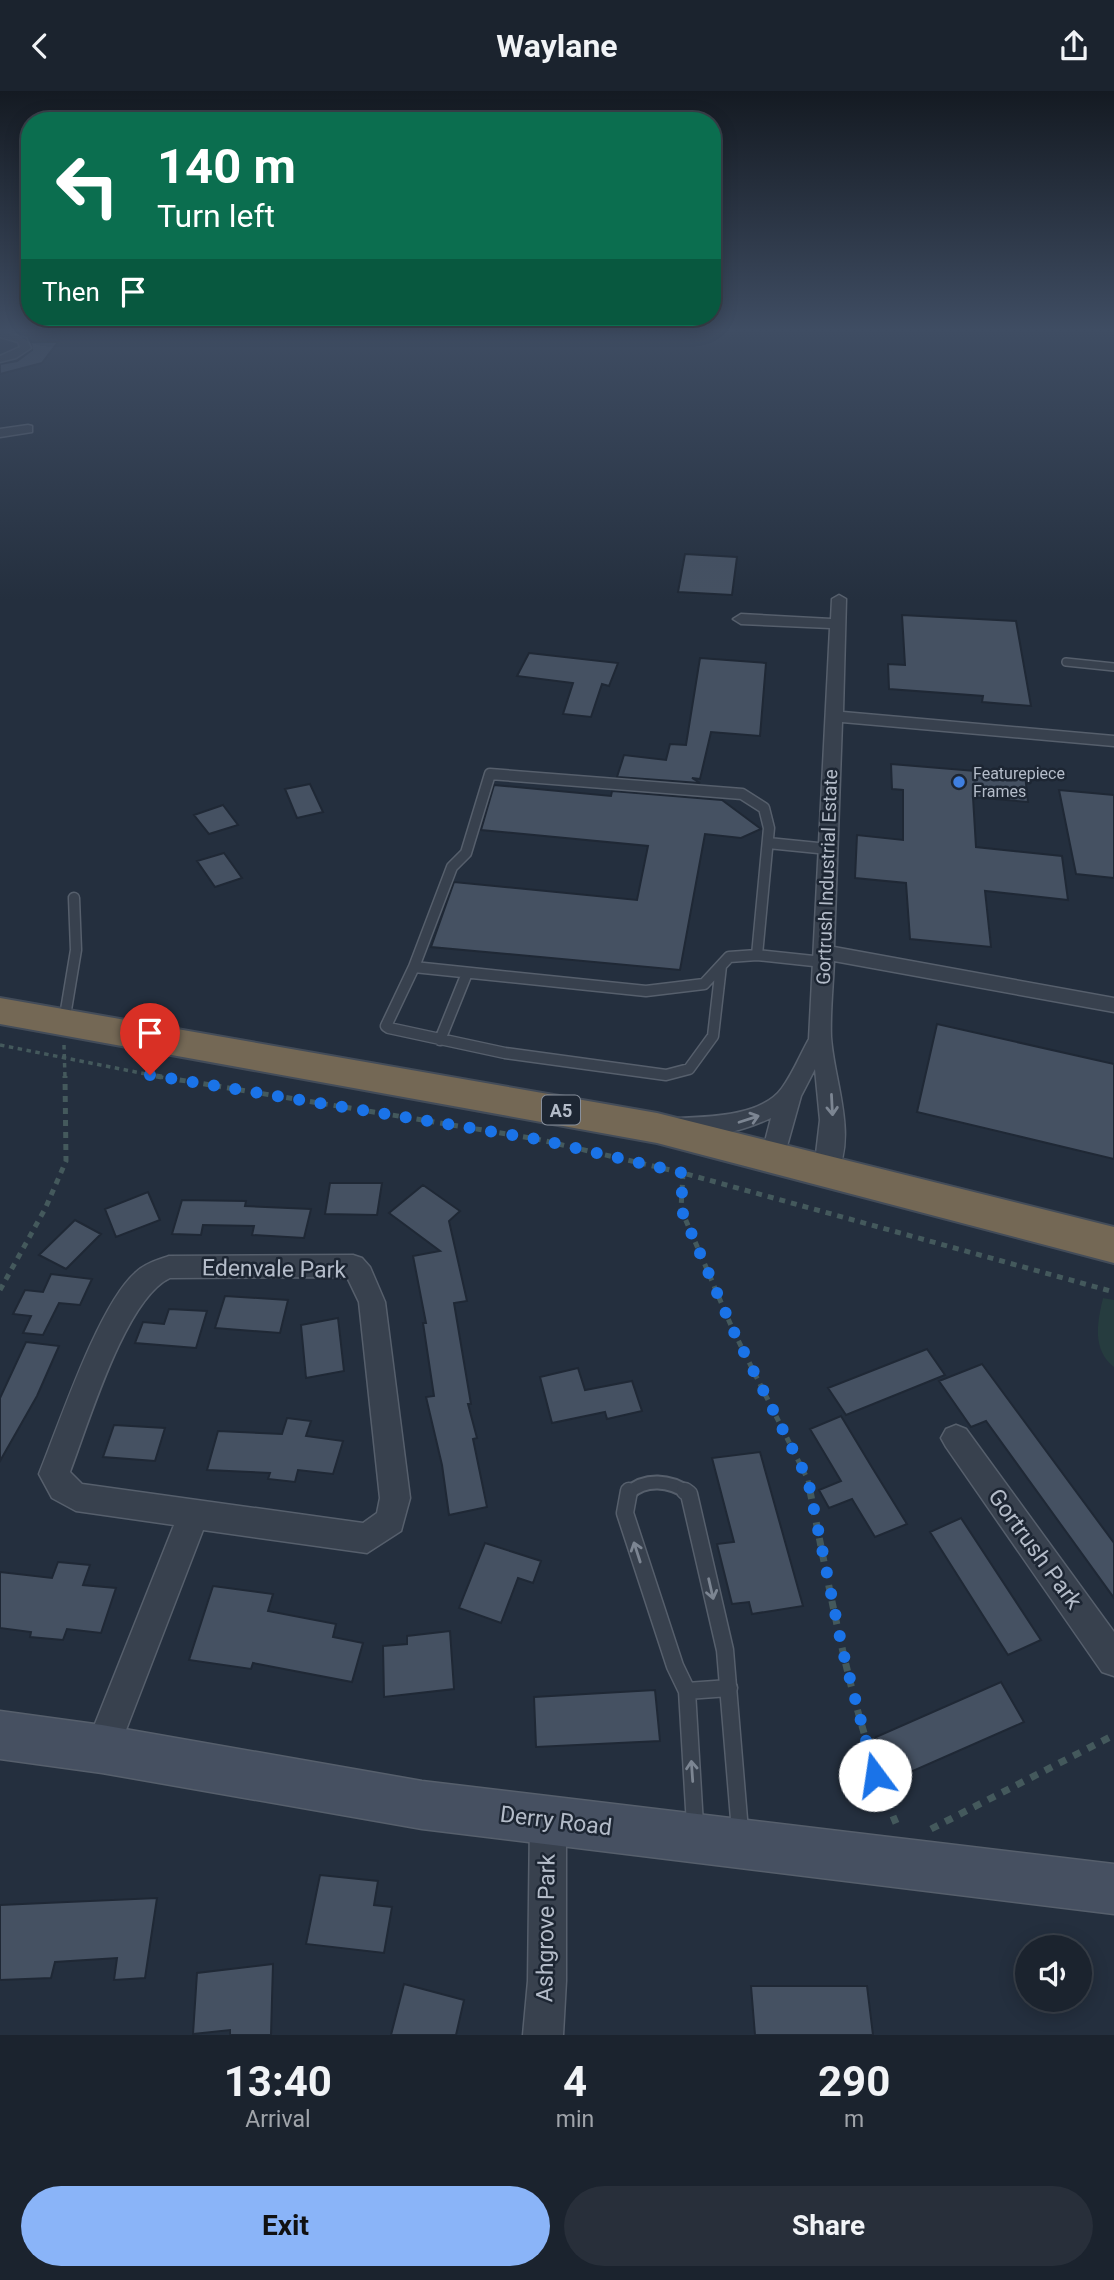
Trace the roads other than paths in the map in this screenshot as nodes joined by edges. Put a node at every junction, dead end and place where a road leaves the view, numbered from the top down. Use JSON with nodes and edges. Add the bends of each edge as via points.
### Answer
{"nodes":[{"id":1,"x":28,"y":429,"type":"dead end"},
{"id":2,"x":0,"y":433,"type":"edge"},
{"id":3,"x":839,"y":599,"type":"dead end"},
{"id":4,"x":741,"y":619,"type":"dead end"},
{"id":5,"x":838,"y":624,"type":"junction"},
{"id":6,"x":1066,"y":662,"type":"dead end"},
{"id":7,"x":1114,"y":667,"type":"edge"},
{"id":8,"x":834,"y":716,"type":"junction"},
{"id":9,"x":1114,"y":741,"type":"edge"},
{"id":10,"x":768,"y":843,"type":"junction"},
{"id":11,"x":828,"y":849,"type":"junction"},
{"id":12,"x":74,"y":898,"type":"dead end"},
{"id":13,"x":757,"y":955,"type":"junction"},
{"id":14,"x":823,"y":957,"type":"junction"},
{"id":15,"x":721,"y":965,"type":"junction"},
{"id":16,"x":414,"y":967,"type":"junction"},
{"id":17,"x":467,"y":973,"type":"junction"},
{"id":18,"x":1114,"y":1005,"type":"edge"},
{"id":19,"x":0,"y":1011,"type":"edge"},
{"id":20,"x":64,"y":1039,"type":"junction"},
{"id":21,"x":820,"y":1039,"type":"junction"},
{"id":22,"x":440,"y":1040,"type":"junction"},
{"id":23,"x":789,"y":1096,"type":"junction"},
{"id":24,"x":657,"y":1128,"type":"junction"},
{"id":25,"x":773,"y":1157,"type":"junction"},
{"id":26,"x":826,"y":1171,"type":"junction"},
{"id":27,"x":1114,"y":1245,"type":"edge"},
{"id":28,"x":956,"y":1438,"type":"dead end"},
{"id":29,"x":194,"y":1514,"type":"junction"},
{"id":30,"x":1114,"y":1660,"type":"edge"},
{"id":31,"x":729,"y":1688,"type":"junction"},
{"id":32,"x":687,"y":1691,"type":"junction"},
{"id":33,"x":0,"y":1735,"type":"edge"},
{"id":34,"x":102,"y":1749,"type":"junction"},
{"id":35,"x":548,"y":1820,"type":"junction"},
{"id":36,"x":718,"y":1842,"type":"junction"},
{"id":37,"x":1114,"y":1889,"type":"edge"},
{"id":38,"x":543,"y":2035,"type":"edge"}],
"edges":[{"from":1,"to":2,"type":"street"},
{"from":3,"to":5,"type":"street","name":"Gortrush Industrial Estate"},
{"from":4,"to":5,"type":"street"},
{"from":5,"to":8,"type":"street","name":"Gortrush Industrial Estate"},
{"from":6,"to":7,"type":"lane"},
{"from":8,"to":9,"type":"street"},
{"from":8,"to":11,"type":"street","name":"Gortrush Industrial Estate"},
{"from":10,"to":11,"type":"lane"},
{"from":10,"to":13,"type":"lane"},
{"from":10,"to":16,"type":"lane","via":[[764,809],[743,794],[490,774],[466,852],[452,867]]},
{"from":11,"to":14,"type":"street","name":"Gortrush Industrial Estate"},
{"from":12,"to":20,"type":"lane","via":[[76,950]]},
{"from":13,"to":14,"type":"lane"},
{"from":13,"to":15,"type":"lane","via":[[729,957]]},
{"from":14,"to":18,"type":"street"},
{"from":14,"to":21,"type":"street","name":"Gortrush Industrial Estate"},
{"from":15,"to":17,"type":"lane","via":[[704,984],[646,991]]},
{"from":15,"to":22,"type":"lane","via":[[713,1036],[689,1069],[666,1075]]},
{"from":16,"to":17,"type":"lane"},
{"from":16,"to":22,"type":"lane","via":[[386,1026]]},
{"from":17,"to":22,"type":"lane"},
{"from":19,"to":20,"type":"highway","number":"A5"},
{"from":20,"to":24,"type":"highway","number":"A5"},
{"from":21,"to":23,"type":"street","name":"Gortrush Industrial Estate"},
{"from":21,"to":26,"type":"street","name":"Gortrush Industrial Estate","one_way":true,"via":[[831,1085],[833,1122]]},
{"from":24,"to":23,"type":"street","name":"Gortrush Industrial Estate","one_way":true,"via":[[739,1123],[763,1115]]},
{"from":23,"to":25,"type":"street","name":"Gortrush Industrial Estate"},
{"from":24,"to":25,"type":"highway","number":"A5"},
{"from":25,"to":26,"type":"highway","number":"A5"},
{"from":26,"to":27,"type":"highway","number":"A5"},
{"from":28,"to":30,"type":"street","name":"Gortrush Park"},
{"from":29,"to":29,"type":"street","name":"Edenvale Park","via":[[367,1538],[390,1521],[396,1498],[372,1301],[353,1266],[169,1267],[139,1286],[97,1366],[54,1474],[76,1497]]},
{"from":29,"to":34,"type":"street"},
{"from":31,"to":32,"type":"lane"},
{"from":32,"to":31,"type":"lane","one_way":true,"via":[[625,1513],[629,1491],[660,1480],[676,1483],[689,1494],[725,1650]]},
{"from":31,"to":36,"type":"lane"},
{"from":36,"to":32,"type":"lane","one_way":true},
{"from":33,"to":34,"type":"main road","name":"Derry Road"},
{"from":34,"to":35,"type":"main road","name":"Derry Road","via":[[422,1805]]},
{"from":35,"to":36,"type":"main road","name":"Derry Road"},
{"from":35,"to":38,"type":"street","name":"Ashgrove Park"},
{"from":36,"to":37,"type":"main road","name":"Derry Road","via":[[918,1848]]}]}
